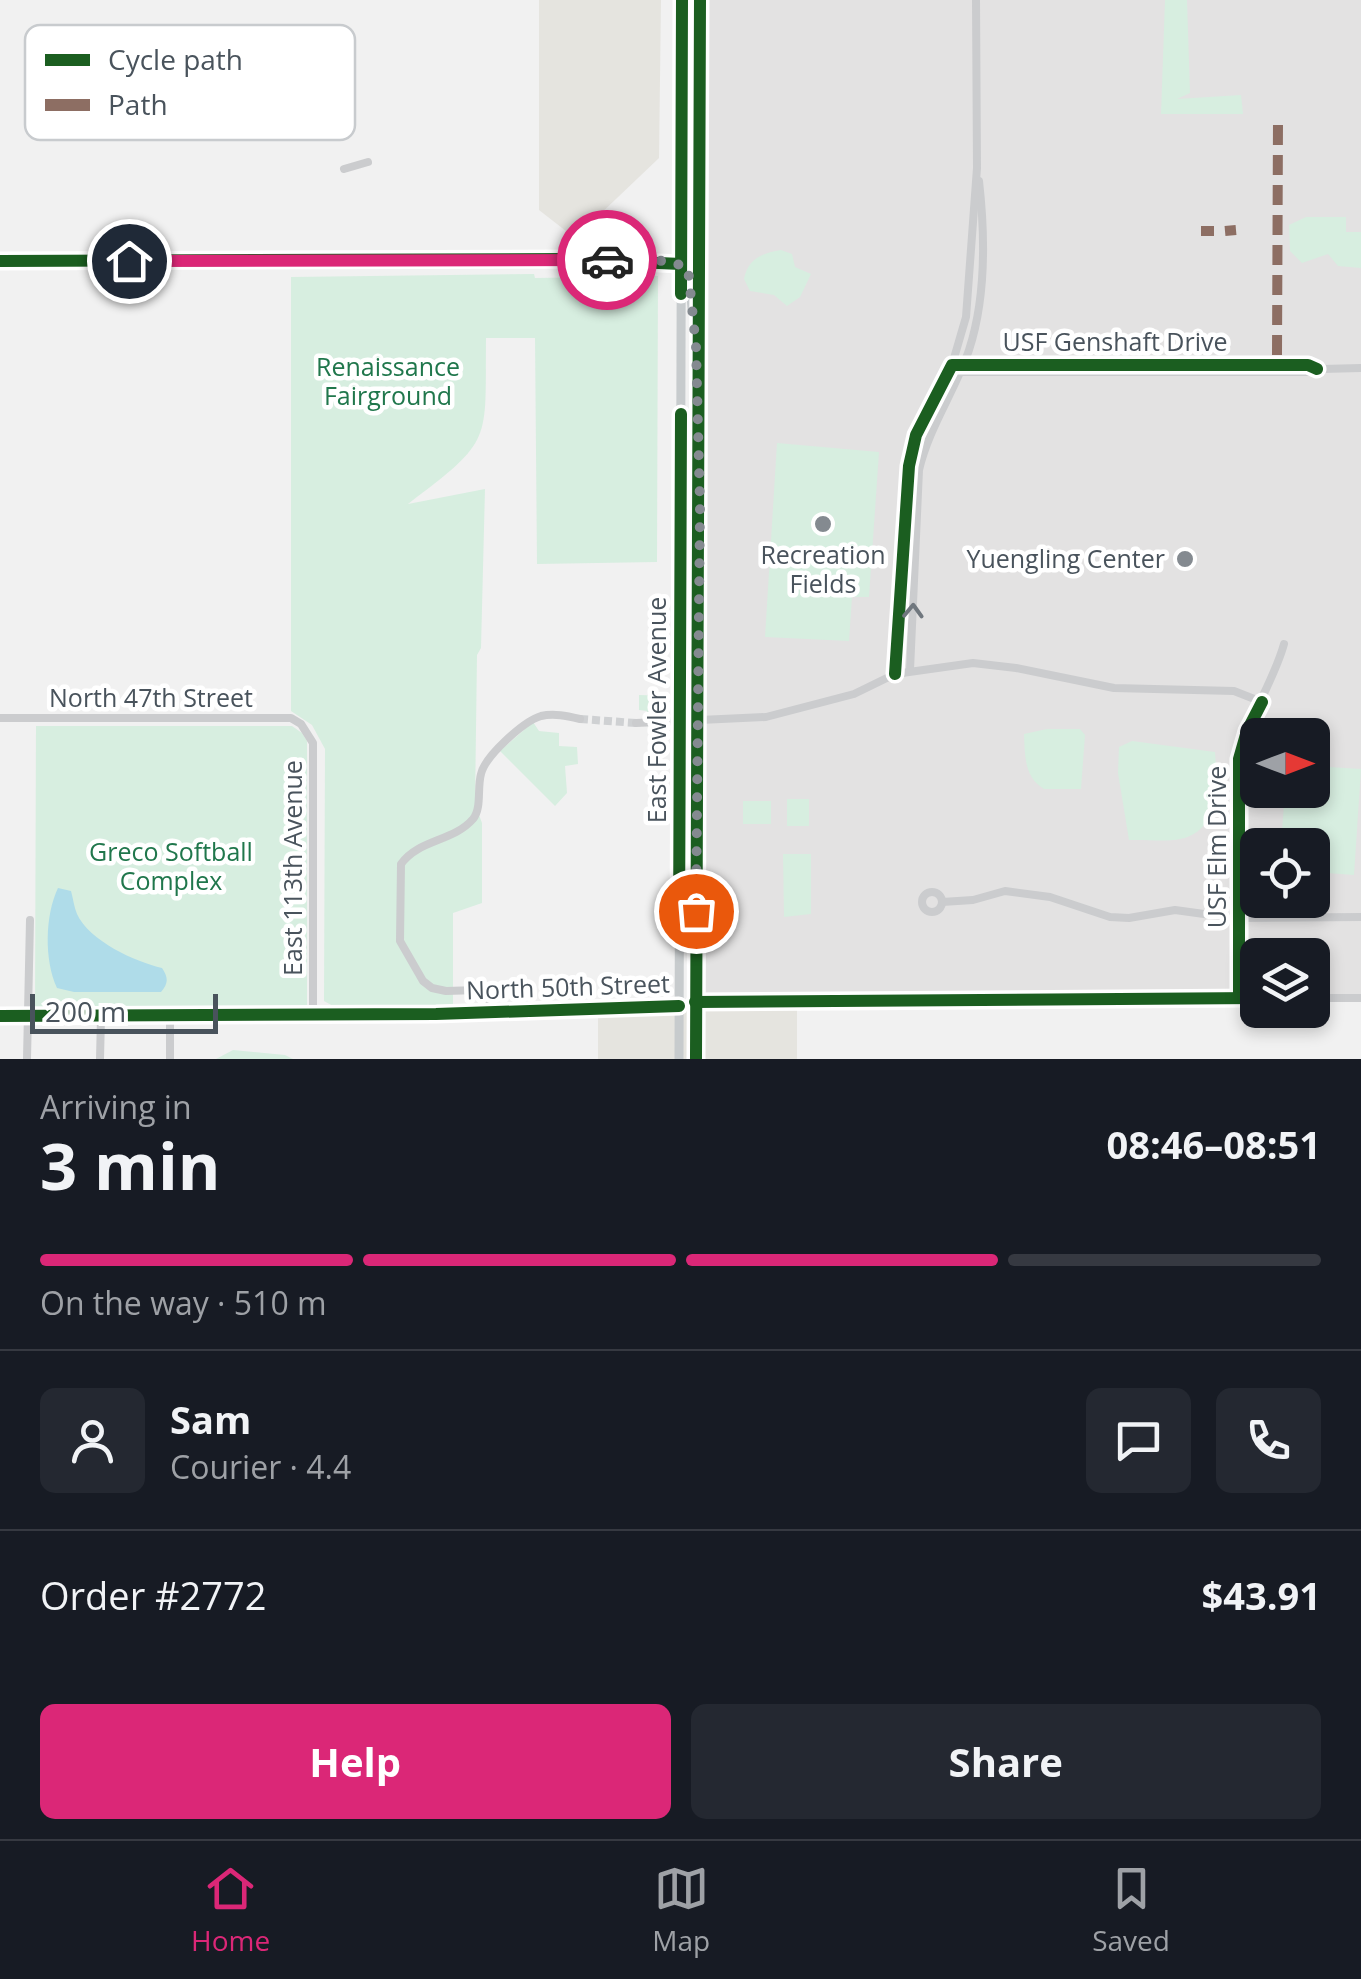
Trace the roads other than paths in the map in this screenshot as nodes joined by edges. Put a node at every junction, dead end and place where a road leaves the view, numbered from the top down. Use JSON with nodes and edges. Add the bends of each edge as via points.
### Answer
{"nodes":[{"id":1,"x":682,"y":0,"type":"edge"},
{"id":2,"x":700,"y":0,"type":"edge"},
{"id":3,"x":976,"y":0,"type":"edge"},
{"id":4,"x":368,"y":162,"type":"dead end"},
{"id":5,"x":681,"y":162,"type":"junction"},
{"id":6,"x":977,"y":168,"type":"junction"},
{"id":7,"x":344,"y":169,"type":"dead end"},
{"id":8,"x":698,"y":260,"type":"junction"},
{"id":9,"x":0,"y":261,"type":"edge"},
{"id":10,"x":681,"y":264,"type":"junction"},
{"id":11,"x":696,"y":347,"type":"junction"},
{"id":12,"x":962,"y":368,"type":"junction"},
{"id":13,"x":1361,"y":368,"type":"edge"},
{"id":14,"x":950,"y":369,"type":"junction"},
{"id":15,"x":1284,"y":644,"type":"dead end"},
{"id":16,"x":910,"y":670,"type":"junction"},
{"id":17,"x":895,"y":674,"type":"junction"},
{"id":18,"x":1262,"y":702,"type":"junction"},
{"id":19,"x":0,"y":718,"type":"edge"},
{"id":20,"x":580,"y":720,"type":"tunnel mouth"},
{"id":21,"x":636,"y":723,"type":"tunnel mouth"},
{"id":22,"x":679,"y":723,"type":"junction"},
{"id":23,"x":699,"y":723,"type":"junction"},
{"id":24,"x":301,"y":724,"type":"joint"},
{"id":25,"x":942,"y":902,"type":"dead end"},
{"id":26,"x":1361,"y":917,"type":"edge"},
{"id":27,"x":1239,"y":918,"type":"junction"},
{"id":28,"x":30,"y":920,"type":"dead end"},
{"id":29,"x":1239,"y":998,"type":"joint"},
{"id":30,"x":1330,"y":998,"type":"edge"},
{"id":31,"x":1361,"y":998,"type":"edge"},
{"id":32,"x":696,"y":1002,"type":"junction"},
{"id":33,"x":679,"y":1006,"type":"junction"},
{"id":34,"x":488,"y":1013,"type":"junction"},
{"id":35,"x":0,"y":1016,"type":"edge"},
{"id":36,"x":28,"y":1016,"type":"junction"},
{"id":37,"x":170,"y":1016,"type":"junction"},
{"id":38,"x":313,"y":1016,"type":"junction"},
{"id":39,"x":101,"y":1017,"type":"junction"},
{"id":40,"x":27,"y":1059,"type":"edge"},
{"id":41,"x":100,"y":1059,"type":"edge"},
{"id":42,"x":170,"y":1059,"type":"edge"},
{"id":43,"x":679,"y":1059,"type":"edge"},
{"id":44,"x":696,"y":1059,"type":"edge"}],
"edges":[{"from":1,"to":5,"type":"main road","name":"East Fowler Avenue"},
{"from":2,"to":8,"type":"main road","name":"East Fowler Avenue"},
{"from":3,"to":6,"type":"street"},
{"from":4,"to":7,"type":"street"},
{"from":5,"to":8,"type":"main road","via":[[690,253]]},
{"from":5,"to":10,"type":"main road","name":"East Fowler Avenue"},
{"from":6,"to":12,"type":"street","via":[[981,262]]},
{"from":6,"to":14,"type":"street","via":[[966,316]]},
{"from":8,"to":11,"type":"main road","name":"East Fowler Avenue"},
{"from":9,"to":10,"type":"street"},
{"from":10,"to":11,"type":"main road","via":[[689,270]]},
{"from":10,"to":22,"type":"main road","name":"East Fowler Avenue"},
{"from":11,"to":23,"type":"main road","name":"East Fowler Avenue"},
{"from":12,"to":13,"type":"street","name":"USF Genshaft Drive"},
{"from":12,"to":14,"type":"street","name":"USF Genshaft Drive"},
{"from":16,"to":12,"type":"street","one_way":true,"via":[[920,470],[926,442]]},
{"from":14,"to":17,"type":"street","via":[[908,466]]},
{"from":15,"to":18,"type":"street","name":"USF Elm Drive"},
{"from":16,"to":17,"type":"street"},
{"from":16,"to":18,"type":"street","via":[[1000,666],[1114,688],[1234,691]]},
{"from":17,"to":23,"type":"street","via":[[812,707]]},
{"from":18,"to":27,"type":"street","name":"USF Elm Drive","via":[[1240,759]]},
{"from":19,"to":24,"type":"street","name":"North 47th Street","via":[[291,718]]},
{"from":20,"to":34,"type":"street","via":[[537,717],[496,750],[481,772],[473,819],[417,847],[401,864],[402,949],[432,988],[478,990],[490,1000]]},
{"from":21,"to":22,"type":"street"},
{"from":22,"to":23,"type":"street"},
{"from":22,"to":33,"type":"main road","name":"East Fowler Avenue"},
{"from":23,"to":32,"type":"main road","name":"East Fowler Avenue"},
{"from":24,"to":38,"type":"street","name":"East 113th Avenue","via":[[313,743]]},
{"from":25,"to":27,"type":"street","via":[[1004,891],[1050,897],[1110,918],[1184,910]]},
{"from":26,"to":27,"type":"street"},
{"from":27,"to":29,"type":"street","name":"USF Elm Drive"},
{"from":28,"to":36,"type":"street"},
{"from":29,"to":32,"type":"street","name":"North 50th Street"},
{"from":30,"to":31,"type":"street"},
{"from":32,"to":33,"type":"street","name":"North 50th Street"},
{"from":32,"to":44,"type":"main road","name":"East Fowler Avenue"},
{"from":33,"to":34,"type":"street","name":"North 50th Street"},
{"from":33,"to":43,"type":"main road","name":"East Fowler Avenue"},
{"from":34,"to":38,"type":"street","name":"North 50th Street"},
{"from":35,"to":36,"type":"street","name":"North 50th Street"},
{"from":36,"to":39,"type":"street","name":"North 50th Street"},
{"from":36,"to":40,"type":"street"},
{"from":37,"to":38,"type":"street","name":"North 50th Street"},
{"from":37,"to":39,"type":"street","name":"North 50th Street"},
{"from":37,"to":42,"type":"street"},
{"from":39,"to":41,"type":"street"}]}
